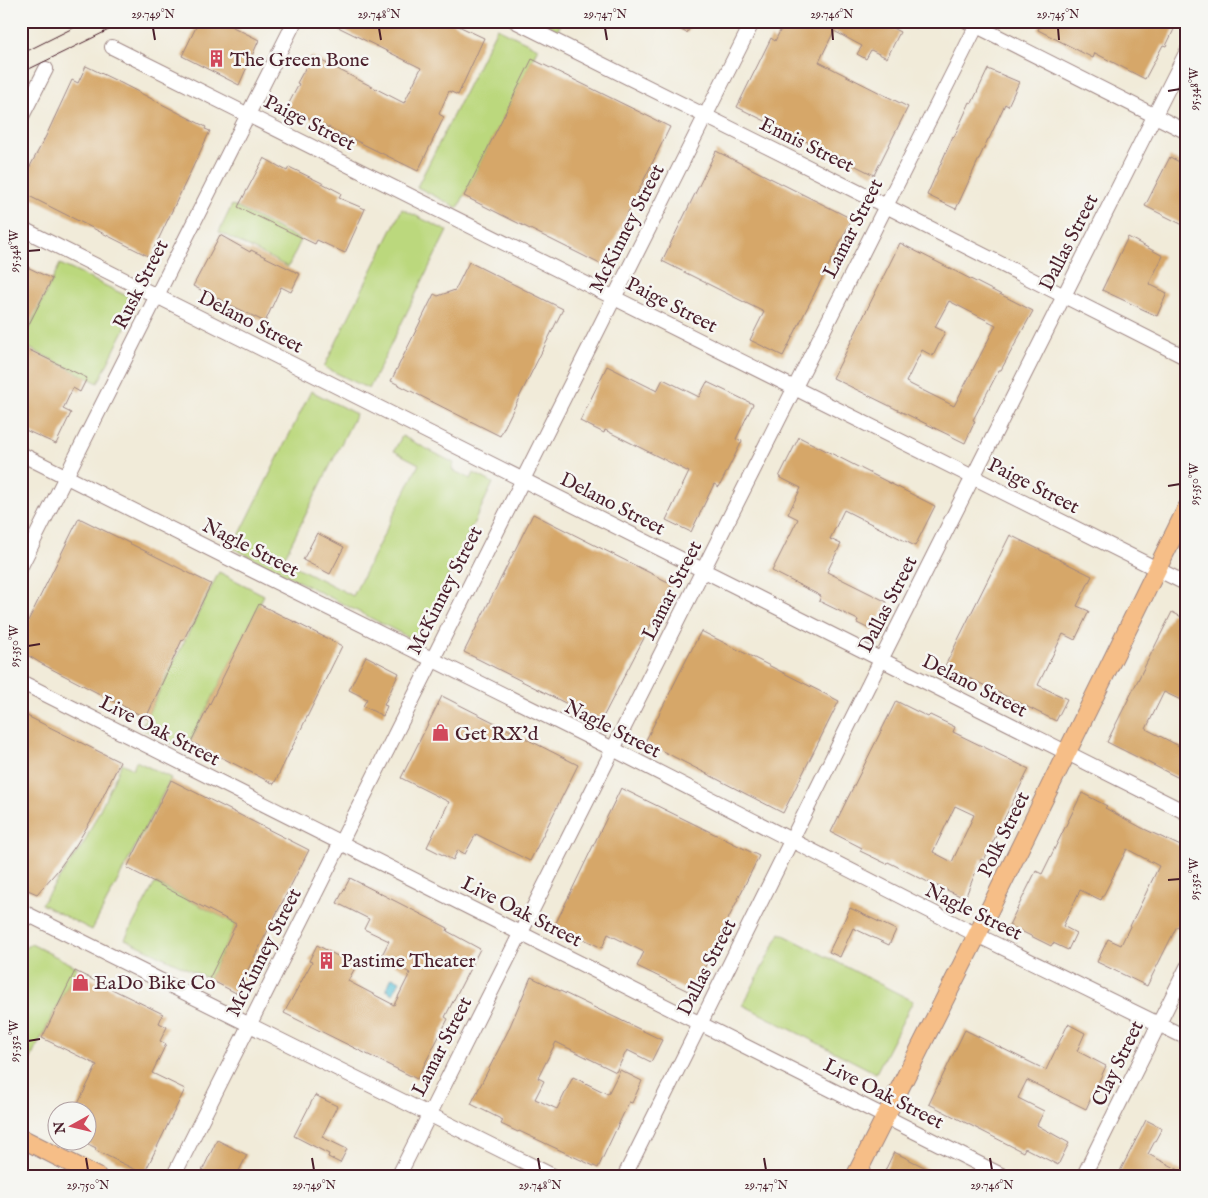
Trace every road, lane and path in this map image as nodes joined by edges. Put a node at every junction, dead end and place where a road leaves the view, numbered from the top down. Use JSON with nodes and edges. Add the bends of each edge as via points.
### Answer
{"nodes":[{"id":1,"x":295,"y":21,"type":"edge"},
{"id":2,"x":515,"y":21,"type":"edge"},
{"id":3,"x":753,"y":21,"type":"edge"},
{"id":4,"x":974,"y":23,"type":"edge"},
{"id":5,"x":112,"y":47,"type":"dead end"},
{"id":6,"x":1187,"y":51,"type":"edge"},
{"id":7,"x":46,"y":69,"type":"dead end"},
{"id":8,"x":249,"y":114,"type":"junction"},
{"id":9,"x":705,"y":116,"type":"junction"},
{"id":10,"x":1154,"y":116,"type":"junction"},
{"id":11,"x":21,"y":118,"type":"edge"},
{"id":12,"x":1187,"y":132,"type":"edge"},
{"id":13,"x":886,"y":206,"type":"junction"},
{"id":14,"x":21,"y":228,"type":"edge"},
{"id":15,"x":156,"y":296,"type":"junction"},
{"id":16,"x":614,"y":297,"type":"junction"},
{"id":17,"x":1064,"y":297,"type":"junction"},
{"id":18,"x":1187,"y":358,"type":"edge"},
{"id":19,"x":795,"y":388,"type":"junction"},
{"id":20,"x":21,"y":454,"type":"edge"},
{"id":21,"x":66,"y":476,"type":"junction"},
{"id":22,"x":973,"y":477,"type":"junction"},
{"id":23,"x":522,"y":480,"type":"junction"},
{"id":24,"x":1187,"y":508,"type":"edge"},
{"id":25,"x":21,"y":566,"type":"edge"},
{"id":26,"x":1156,"y":568,"type":"junction"},
{"id":27,"x":703,"y":570,"type":"junction"},
{"id":28,"x":1187,"y":584,"type":"edge"},
{"id":29,"x":432,"y":660,"type":"junction"},
{"id":30,"x":881,"y":660,"type":"junction"},
{"id":31,"x":21,"y":682,"type":"edge"},
{"id":32,"x":613,"y":749,"type":"junction"},
{"id":33,"x":1066,"y":753,"type":"junction"},
{"id":34,"x":1187,"y":813,"type":"edge"},
{"id":35,"x":791,"y":841,"type":"junction"},
{"id":36,"x":340,"y":842,"type":"junction"},
{"id":37,"x":21,"y":911,"type":"edge"},
{"id":38,"x":520,"y":933,"type":"junction"},
{"id":39,"x":977,"y":935,"type":"junction"},
{"id":40,"x":1187,"y":967,"type":"edge"},
{"id":41,"x":700,"y":1023,"type":"junction"},
{"id":42,"x":1158,"y":1023,"type":"junction"},
{"id":43,"x":249,"y":1025,"type":"junction"},
{"id":44,"x":1187,"y":1038,"type":"edge"},
{"id":45,"x":430,"y":1114,"type":"junction"},
{"id":46,"x":886,"y":1116,"type":"junction"},
{"id":47,"x":21,"y":1138,"type":"edge"},
{"id":48,"x":98,"y":1177,"type":"edge"},
{"id":49,"x":173,"y":1177,"type":"edge"},
{"id":50,"x":398,"y":1177,"type":"edge"},
{"id":51,"x":555,"y":1177,"type":"edge"},
{"id":52,"x":624,"y":1177,"type":"edge"},
{"id":53,"x":855,"y":1177,"type":"edge"},
{"id":54,"x":1005,"y":1177,"type":"edge"},
{"id":55,"x":1083,"y":1177,"type":"edge"}],
"edges":[{"from":1,"to":8,"type":"street","name":"Rusk Street"},
{"from":2,"to":9,"type":"street","name":"Ennis Street"},
{"from":3,"to":9,"type":"street","name":"McKinney Street"},
{"from":4,"to":10,"type":"street"},
{"from":4,"to":13,"type":"street","name":"Lamar Street"},
{"from":5,"to":8,"type":"street","name":"Paige Street"},
{"from":6,"to":10,"type":"street","name":"Dallas Street"},
{"from":7,"to":11,"type":"street"},
{"from":8,"to":15,"type":"street","name":"Rusk Street"},
{"from":8,"to":16,"type":"street","name":"Paige Street"},
{"from":9,"to":13,"type":"street","name":"Ennis Street"},
{"from":9,"to":16,"type":"street","name":"McKinney Street"},
{"from":10,"to":12,"type":"street"},
{"from":10,"to":17,"type":"street","name":"Dallas Street"},
{"from":13,"to":17,"type":"street","name":"Ennis Street"},
{"from":13,"to":19,"type":"street","name":"Lamar Street"},
{"from":14,"to":15,"type":"street","name":"Delano Street"},
{"from":15,"to":21,"type":"street","name":"Rusk Street"},
{"from":15,"to":23,"type":"street","name":"Delano Street"},
{"from":16,"to":19,"type":"street","name":"Paige Street"},
{"from":16,"to":23,"type":"street","name":"McKinney Street"},
{"from":17,"to":18,"type":"street","name":"Ennis Street"},
{"from":17,"to":22,"type":"street","name":"Dallas Street"},
{"from":19,"to":22,"type":"street","name":"Paige Street"},
{"from":19,"to":27,"type":"street","name":"Lamar Street"},
{"from":20,"to":21,"type":"street","name":"Nagle Street"},
{"from":21,"to":25,"type":"street","name":"Rusk Street"},
{"from":21,"to":29,"type":"street","name":"Nagle Street"},
{"from":22,"to":26,"type":"street","name":"Paige Street"},
{"from":22,"to":30,"type":"street","name":"Dallas Street"},
{"from":23,"to":27,"type":"street","name":"Delano Street"},
{"from":23,"to":29,"type":"street","name":"McKinney Street"},
{"from":24,"to":26,"type":"main road","name":"Polk Street"},
{"from":26,"to":28,"type":"street","name":"Paige Street"},
{"from":26,"to":33,"type":"main road","name":"Polk Street"},
{"from":27,"to":30,"type":"street","name":"Delano Street"},
{"from":27,"to":32,"type":"street","name":"Lamar Street"},
{"from":29,"to":32,"type":"street","name":"Nagle Street"},
{"from":29,"to":36,"type":"street","name":"McKinney Street"},
{"from":30,"to":33,"type":"street","name":"Delano Street"},
{"from":30,"to":35,"type":"street","name":"Dallas Street"},
{"from":31,"to":36,"type":"street","name":"Live Oak Street"},
{"from":32,"to":35,"type":"street","name":"Nagle Street"},
{"from":32,"to":38,"type":"street","name":"Lamar Street"},
{"from":33,"to":34,"type":"street","name":"Delano Street"},
{"from":33,"to":39,"type":"main road","name":"Polk Street"},
{"from":35,"to":39,"type":"street","name":"Nagle Street"},
{"from":35,"to":41,"type":"street","name":"Dallas Street"},
{"from":36,"to":38,"type":"street","name":"Live Oak Street"},
{"from":36,"to":43,"type":"street","name":"McKinney Street"},
{"from":37,"to":43,"type":"street"},
{"from":38,"to":41,"type":"street","name":"Live Oak Street"},
{"from":38,"to":45,"type":"street","name":"Lamar Street"},
{"from":39,"to":42,"type":"street","name":"Nagle Street"},
{"from":39,"to":46,"type":"main road","name":"Polk Street"},
{"from":40,"to":42,"type":"street","name":"Clay Street"},
{"from":41,"to":46,"type":"street","name":"Live Oak Street"},
{"from":41,"to":52,"type":"street","name":"Dallas Street"},
{"from":42,"to":44,"type":"street","name":"Nagle Street"},
{"from":42,"to":55,"type":"street","name":"Clay Street"},
{"from":43,"to":45,"type":"street"},
{"from":43,"to":49,"type":"street","name":"McKinney Street"},
{"from":45,"to":50,"type":"street","name":"Lamar Street"},
{"from":45,"to":51,"type":"street"},
{"from":46,"to":53,"type":"main road","name":"Polk Street"},
{"from":46,"to":54,"type":"street","name":"Live Oak Street"},
{"from":47,"to":48,"type":"main road"}]}
